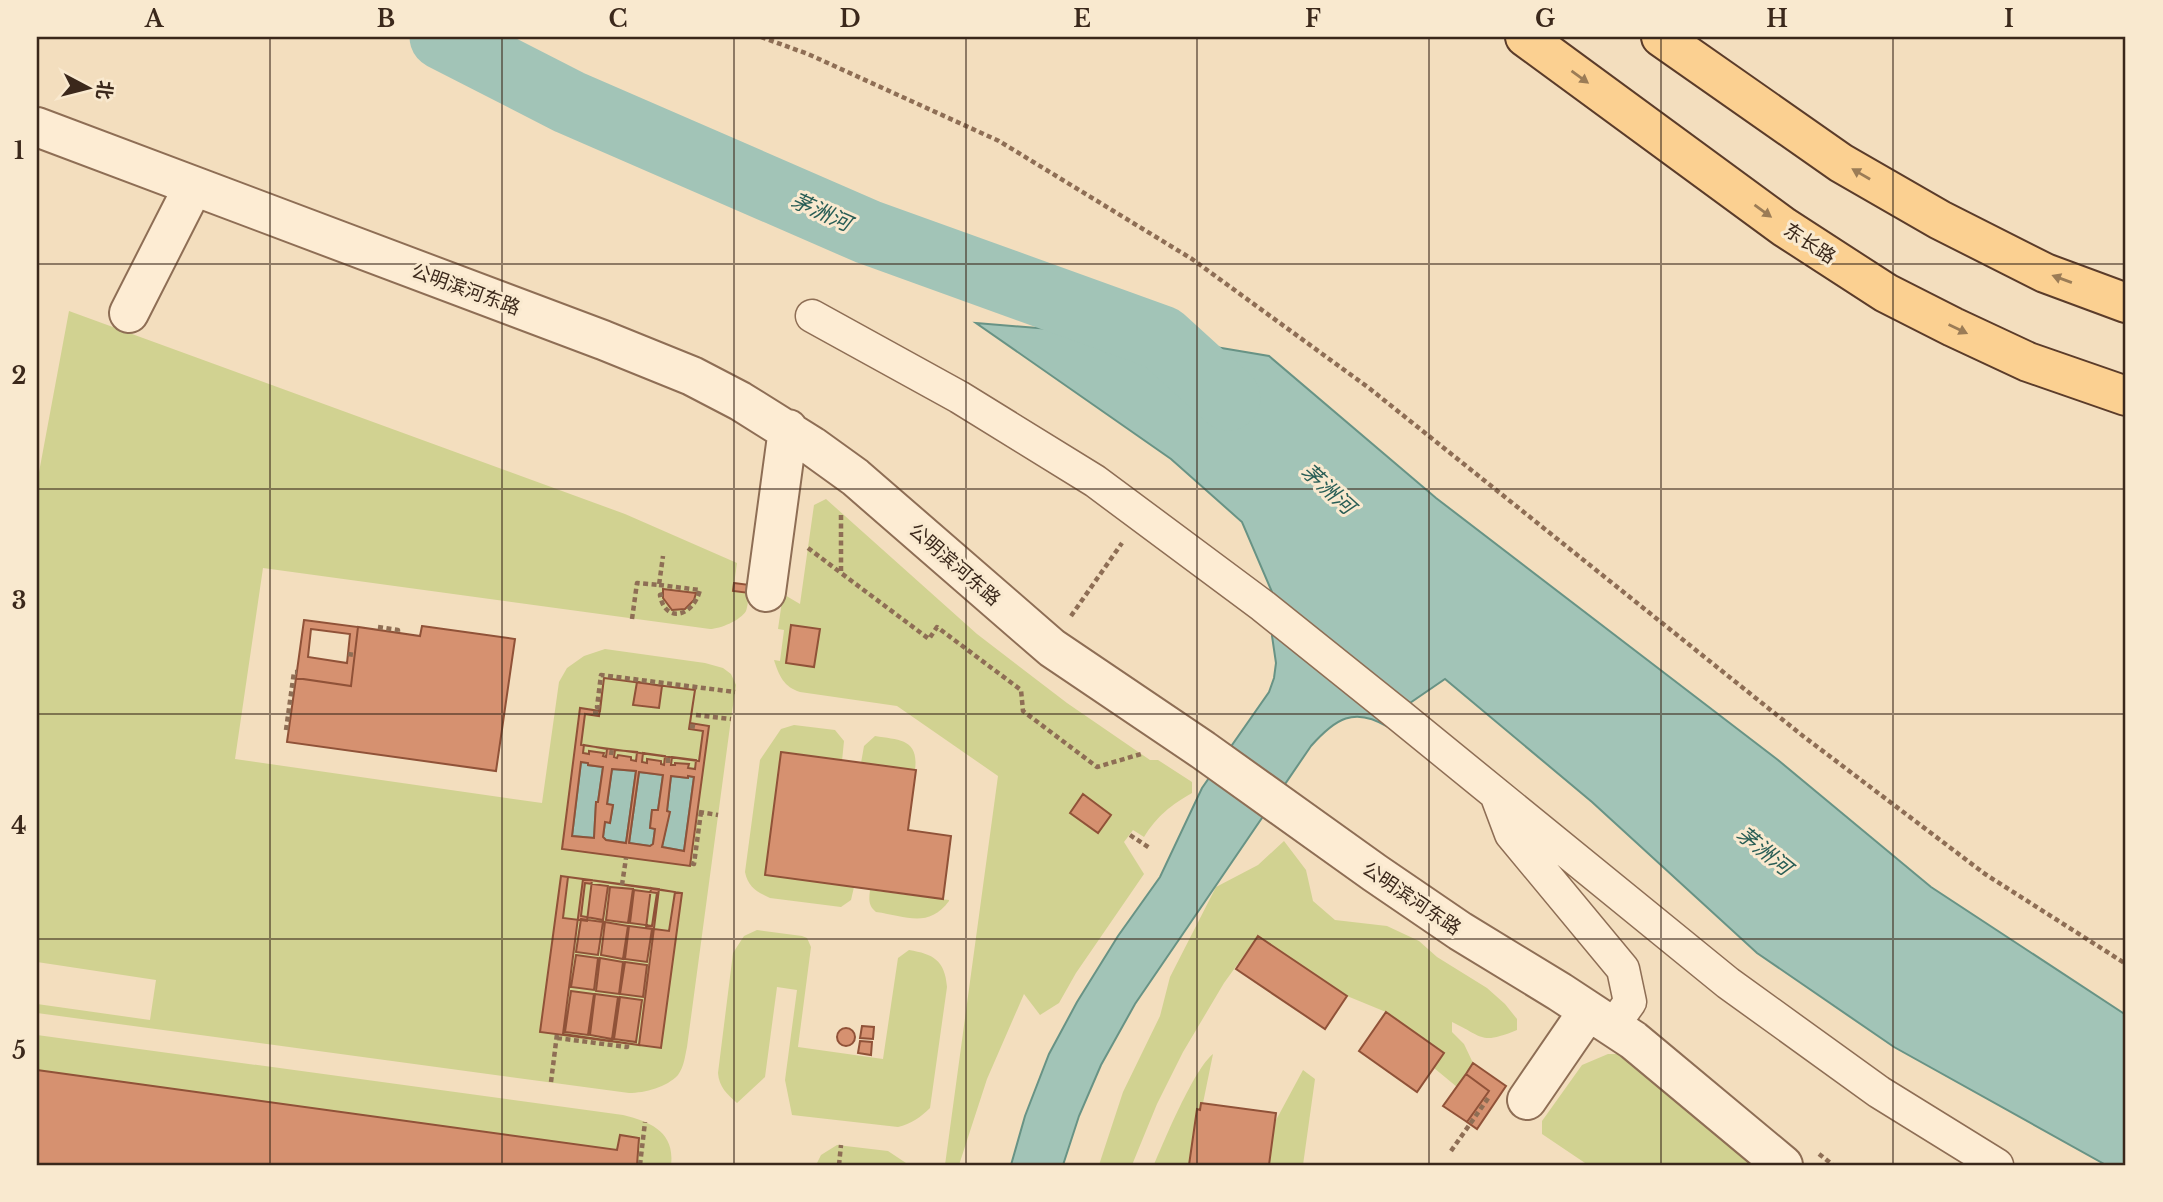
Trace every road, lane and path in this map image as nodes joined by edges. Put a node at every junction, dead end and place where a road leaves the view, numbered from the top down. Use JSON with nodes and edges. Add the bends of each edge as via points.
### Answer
{"nodes":[{"id":1,"x":761,"y":37,"type":"edge"},
{"id":2,"x":1525,"y":37,"type":"edge"},
{"id":3,"x":1661,"y":37,"type":"edge"},
{"id":4,"x":37,"y":127,"type":"edge"},
{"id":5,"x":193,"y":187,"type":"junction"},
{"id":6,"x":2126,"y":303,"type":"edge"},
{"id":7,"x":129,"y":313,"type":"dead end"},
{"id":8,"x":812,"y":316,"type":"dead end"},
{"id":9,"x":2126,"y":396,"type":"edge"},
{"id":10,"x":788,"y":429,"type":"junction"},
{"id":11,"x":841,"y":513,"type":"dead end"},
{"id":12,"x":663,"y":556,"type":"dead end"},
{"id":13,"x":1107,"y":564,"type":"dead end"},
{"id":14,"x":659,"y":585,"type":"junction"},
{"id":15,"x":766,"y":592,"type":"dead end"},
{"id":16,"x":663,"y":594,"type":"dead end"},
{"id":17,"x":632,"y":619,"type":"dead end"},
{"id":18,"x":1066,"y":622,"type":"dead end"},
{"id":19,"x":378,"y":627,"type":"dead end"},
{"id":20,"x":398,"y":633,"type":"dead end"},
{"id":21,"x":348,"y":654,"type":"dead end"},
{"id":22,"x":355,"y":655,"type":"dead end"},
{"id":23,"x":297,"y":672,"type":"dead end"},
{"id":24,"x":735,"y":692,"type":"dead end"},
{"id":25,"x":593,"y":713,"type":"dead end"},
{"id":26,"x":696,"y":715,"type":"dead end"},
{"id":27,"x":731,"y":719,"type":"dead end"},
{"id":28,"x":286,"y":730,"type":"dead end"},
{"id":29,"x":1152,"y":751,"type":"dead end"},
{"id":30,"x":668,"y":756,"type":"dead end"},
{"id":31,"x":668,"y":763,"type":"dead end"},
{"id":32,"x":1495,"y":793,"type":"junction"},
{"id":33,"x":718,"y":815,"type":"dead end"},
{"id":34,"x":1129,"y":835,"type":"dead end"},
{"id":35,"x":1151,"y":849,"type":"dead end"},
{"id":36,"x":626,"y":858,"type":"dead end"},
{"id":37,"x":691,"y":863,"type":"dead end"},
{"id":38,"x":622,"y":885,"type":"dead end"},
{"id":39,"x":2126,"y":964,"type":"edge"},
{"id":40,"x":1600,"y":1019,"type":"junction"},
{"id":41,"x":627,"y":1043,"type":"dead end"},
{"id":42,"x":551,"y":1082,"type":"dead end"},
{"id":43,"x":1527,"y":1100,"type":"dead end"},
{"id":44,"x":645,"y":1122,"type":"dead end"},
{"id":45,"x":841,"y":1145,"type":"dead end"},
{"id":46,"x":639,"y":1165,"type":"edge"},
{"id":47,"x":839,"y":1165,"type":"edge"},
{"id":48,"x":1783,"y":1165,"type":"edge"},
{"id":49,"x":1997,"y":1165,"type":"edge"}],
"edges":[{"from":1,"to":39,"type":"path","via":[[999,142],[1192,259],[1369,388],[1792,728],[1985,874]]},
{"from":2,"to":9,"type":"main road","name":"东长路","one_way":true,"via":[[1784,227],[1886,293],[2028,362]]},
{"from":6,"to":3,"type":"main road","one_way":true,"via":[[2045,273],[1841,163]]},
{"from":4,"to":5,"type":"street","name":"公明滨河东路"},
{"from":5,"to":7,"type":"street"},
{"from":5,"to":10,"type":"street","name":"公明滨河东路","via":[[641,355],[692,376]]},
{"from":8,"to":32,"type":"street","via":[[960,397],[1095,481],[1263,607]]},
{"from":10,"to":15,"type":"street"},
{"from":10,"to":40,"type":"street","name":"公明滨河东路","via":[[855,477],[1052,648],[1460,931]]},
{"from":11,"to":29,"type":"path","via":[[841,573],[929,639],[937,627],[1011,682],[1021,690],[1023,711],[1097,766]]},
{"from":12,"to":14,"type":"path"},
{"from":13,"to":18,"type":"path"},
{"from":14,"to":16,"type":"path","via":[[700,590],[693,606],[681,613],[667,608],[660,599]]},
{"from":14,"to":17,"type":"path","via":[[638,583]]},
{"from":19,"to":20,"type":"path"},
{"from":21,"to":22,"type":"path"},
{"from":23,"to":28,"type":"path"},
{"from":24,"to":25,"type":"path","via":[[601,675],[600,711]]},
{"from":26,"to":27,"type":"path"},
{"from":30,"to":31,"type":"path"},
{"from":32,"to":40,"type":"street","via":[[1511,834],[1623,969],[1630,1002]]},
{"from":32,"to":49,"type":"street","via":[[1728,983],[1879,1092]]},
{"from":33,"to":37,"type":"path","via":[[699,812]]},
{"from":34,"to":35,"type":"path"},
{"from":36,"to":38,"type":"path"},
{"from":40,"to":43,"type":"street"},
{"from":40,"to":48,"type":"street","name":"公明滨河东路","via":[[1661,1063]]},
{"from":41,"to":42,"type":"path","via":[[627,1047],[557,1036]]},
{"from":44,"to":46,"type":"path"},
{"from":45,"to":47,"type":"path"}]}
